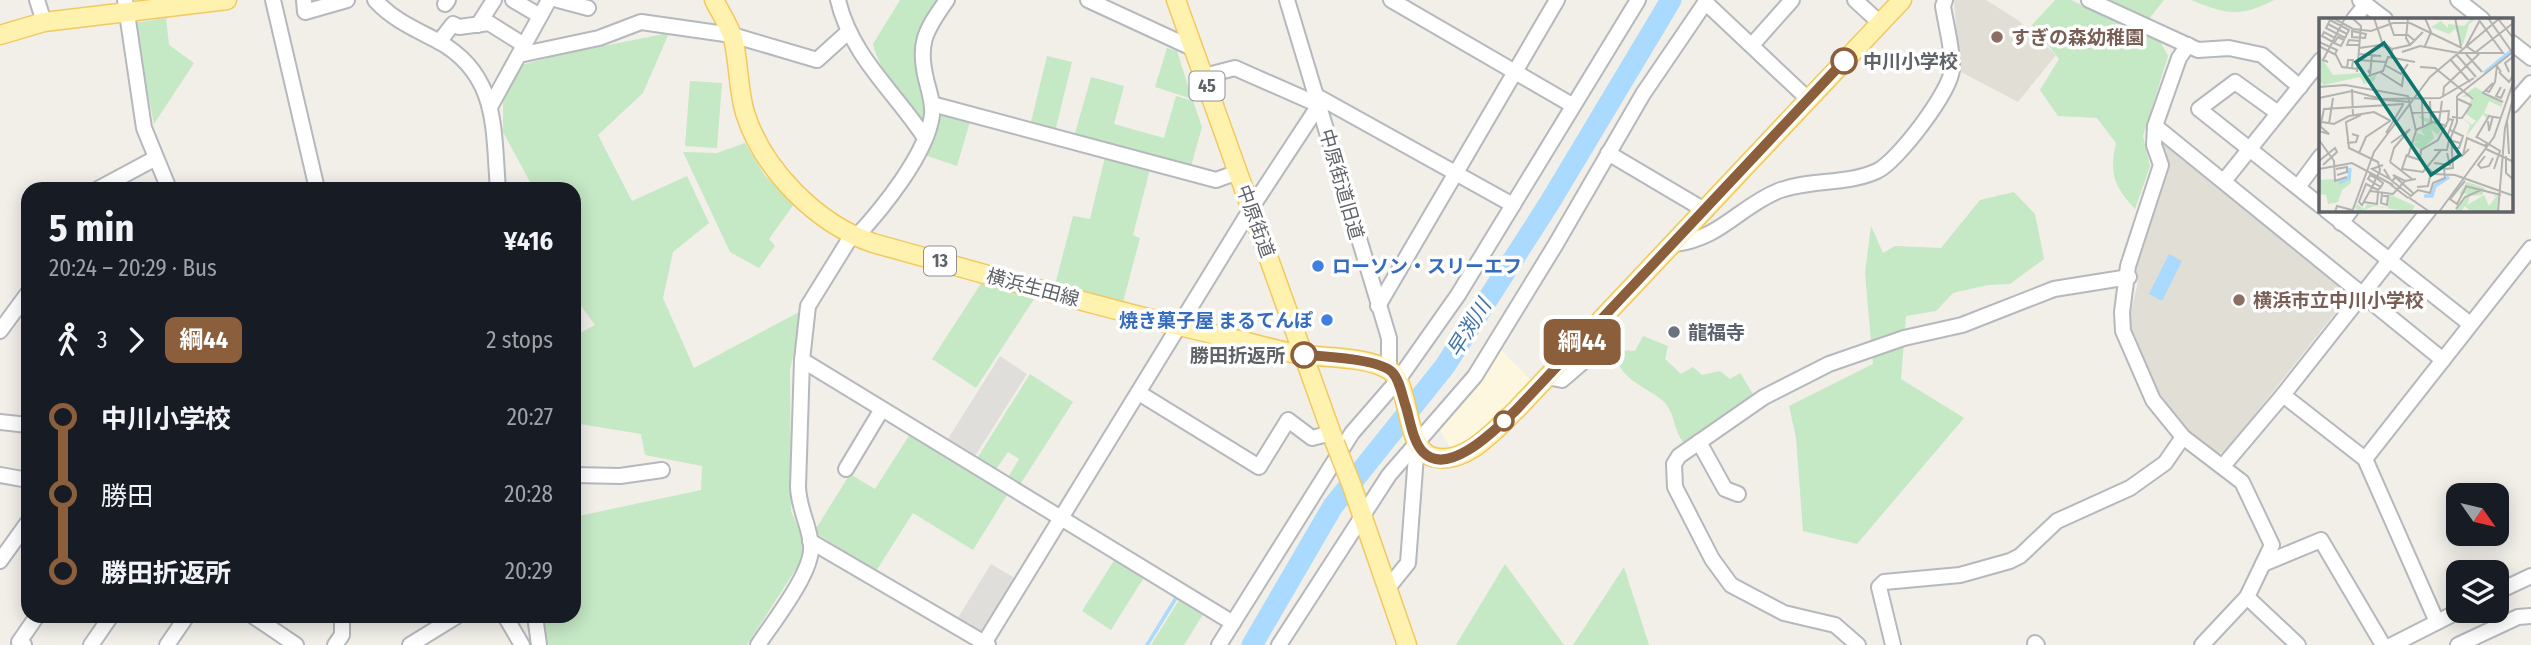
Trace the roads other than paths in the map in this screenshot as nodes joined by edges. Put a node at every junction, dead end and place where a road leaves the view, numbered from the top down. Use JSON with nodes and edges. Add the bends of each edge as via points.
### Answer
{"nodes":[{"id":1,"x":37,"y":0,"type":"edge"},
{"id":2,"x":227,"y":0,"type":"edge"},
{"id":3,"x":273,"y":0,"type":"edge"},
{"id":4,"x":304,"y":0,"type":"edge"},
{"id":5,"x":347,"y":0,"type":"edge"},
{"id":6,"x":375,"y":0,"type":"edge"},
{"id":7,"x":494,"y":0,"type":"edge"},
{"id":8,"x":513,"y":0,"type":"edge"},
{"id":9,"x":549,"y":0,"type":"edge"},
{"id":10,"x":558,"y":0,"type":"edge"},
{"id":11,"x":714,"y":0,"type":"edge"},
{"id":12,"x":838,"y":0,"type":"edge"},
{"id":13,"x":947,"y":0,"type":"edge"},
{"id":14,"x":1088,"y":0,"type":"edge"},
{"id":15,"x":1176,"y":0,"type":"edge"},
{"id":16,"x":1287,"y":0,"type":"edge"},
{"id":17,"x":1391,"y":0,"type":"edge"},
{"id":18,"x":1557,"y":0,"type":"edge"},
{"id":19,"x":1638,"y":0,"type":"edge"},
{"id":20,"x":1792,"y":0,"type":"edge"},
{"id":21,"x":1855,"y":0,"type":"edge"},
{"id":22,"x":1902,"y":0,"type":"edge"},
{"id":23,"x":1945,"y":0,"type":"edge"},
{"id":24,"x":2089,"y":0,"type":"edge"},
{"id":25,"x":2458,"y":0,"type":"edge"},
{"id":26,"x":1706,"y":1,"type":"edge"},
{"id":27,"x":2363,"y":2,"type":"edge"},
{"id":28,"x":126,"y":7,"type":"edge"},
{"id":29,"x":588,"y":8,"type":"dead end"},
{"id":30,"x":540,"y":16,"type":"junction"},
{"id":31,"x":2355,"y":18,"type":"edge"},
{"id":32,"x":2384,"y":18,"type":"edge"},
{"id":33,"x":2481,"y":18,"type":"edge"},
{"id":34,"x":44,"y":22,"type":"junction"},
{"id":35,"x":1880,"y":23,"type":"junction"},
{"id":36,"x":478,"y":24,"type":"junction"},
{"id":37,"x":848,"y":32,"type":"junction"},
{"id":38,"x":0,"y":35,"type":"edge"},
{"id":39,"x":732,"y":35,"type":"junction"},
{"id":40,"x":439,"y":42,"type":"junction"},
{"id":41,"x":1752,"y":45,"type":"junction"},
{"id":42,"x":2188,"y":45,"type":"junction"},
{"id":43,"x":2514,"y":45,"type":"edge"},
{"id":44,"x":1192,"y":48,"type":"junction"},
{"id":45,"x":522,"y":50,"type":"junction"},
{"id":46,"x":2531,"y":58,"type":"edge"},
{"id":47,"x":2319,"y":63,"type":"edge"},
{"id":48,"x":1515,"y":72,"type":"junction"},
{"id":49,"x":1204,"y":76,"type":"junction"},
{"id":50,"x":2531,"y":83,"type":"edge"},
{"id":51,"x":2300,"y":87,"type":"junction"},
{"id":52,"x":1808,"y":99,"type":"junction"},
{"id":53,"x":1317,"y":100,"type":"junction"},
{"id":54,"x":2514,"y":103,"type":"edge"},
{"id":55,"x":932,"y":104,"type":"junction"},
{"id":56,"x":1573,"y":105,"type":"junction"},
{"id":57,"x":490,"y":107,"type":"junction"},
{"id":58,"x":2277,"y":113,"type":"junction"},
{"id":59,"x":2155,"y":126,"type":"junction"},
{"id":60,"x":925,"y":138,"type":"junction"},
{"id":61,"x":2249,"y":148,"type":"junction"},
{"id":62,"x":1608,"y":153,"type":"junction"},
{"id":63,"x":154,"y":159,"type":"junction"},
{"id":64,"x":2319,"y":159,"type":"edge"},
{"id":65,"x":1238,"y":172,"type":"junction"},
{"id":66,"x":1455,"y":174,"type":"junction"},
{"id":67,"x":2224,"y":181,"type":"junction"},
{"id":68,"x":111,"y":182,"type":"edge"},
{"id":69,"x":166,"y":182,"type":"edge"},
{"id":70,"x":315,"y":182,"type":"edge"},
{"id":71,"x":497,"y":182,"type":"edge"},
{"id":72,"x":2298,"y":187,"type":"junction"},
{"id":73,"x":2319,"y":204,"type":"edge"},
{"id":74,"x":1513,"y":205,"type":"junction"},
{"id":75,"x":1252,"y":207,"type":"junction"},
{"id":76,"x":1706,"y":211,"type":"junction"},
{"id":77,"x":2328,"y":212,"type":"edge"},
{"id":78,"x":2349,"y":212,"type":"edge"},
{"id":79,"x":2427,"y":212,"type":"edge"},
{"id":80,"x":2341,"y":223,"type":"junction"},
{"id":81,"x":854,"y":236,"type":"junction"},
{"id":82,"x":1675,"y":244,"type":"junction"},
{"id":83,"x":2531,"y":248,"type":"edge"},
{"id":84,"x":2389,"y":260,"type":"junction"},
{"id":85,"x":2129,"y":276,"type":"junction"},
{"id":86,"x":2363,"y":295,"type":"junction"},
{"id":87,"x":21,"y":302,"type":"edge"},
{"id":88,"x":1378,"y":306,"type":"junction"},
{"id":89,"x":2470,"y":324,"type":"junction"},
{"id":90,"x":1180,"y":327,"type":"junction"},
{"id":91,"x":0,"y":331,"type":"edge"},
{"id":92,"x":1304,"y":355,"type":"junction"},
{"id":93,"x":1590,"y":356,"type":"dead end"},
{"id":94,"x":802,"y":359,"type":"junction"},
{"id":95,"x":2442,"y":360,"type":"junction"},
{"id":96,"x":1548,"y":377,"type":"junction"},
{"id":97,"x":1395,"y":379,"type":"junction"},
{"id":98,"x":1139,"y":393,"type":"junction"},
{"id":99,"x":2283,"y":395,"type":"junction"},
{"id":100,"x":882,"y":409,"type":"junction"},
{"id":101,"x":0,"y":422,"type":"edge"},
{"id":102,"x":21,"y":424,"type":"edge"},
{"id":103,"x":2183,"y":437,"type":"junction"},
{"id":104,"x":1334,"y":438,"type":"junction"},
{"id":105,"x":1416,"y":439,"type":"junction"},
{"id":106,"x":1699,"y":442,"type":"junction"},
{"id":107,"x":2365,"y":459,"type":"junction"},
{"id":108,"x":2223,"y":466,"type":"junction"},
{"id":109,"x":846,"y":468,"type":"dead end"},
{"id":110,"x":662,"y":470,"type":"dead end"},
{"id":111,"x":0,"y":475,"type":"edge"},
{"id":112,"x":581,"y":475,"type":"edge"},
{"id":113,"x":21,"y":479,"type":"edge"},
{"id":114,"x":1738,"y":494,"type":"dead end"},
{"id":115,"x":1362,"y":514,"type":"junction"},
{"id":116,"x":1061,"y":519,"type":"junction"},
{"id":117,"x":21,"y":532,"type":"edge"},
{"id":118,"x":810,"y":541,"type":"junction"},
{"id":119,"x":0,"y":561,"type":"edge"},
{"id":120,"x":2263,"y":565,"type":"junction"},
{"id":121,"x":2531,"y":576,"type":"edge"},
{"id":122,"x":2509,"y":586,"type":"edge"},
{"id":123,"x":1387,"y":589,"type":"junction"},
{"id":124,"x":2247,"y":597,"type":"junction"},
{"id":125,"x":2531,"y":616,"type":"edge"},
{"id":126,"x":2446,"y":618,"type":"edge"},
{"id":127,"x":1233,"y":622,"type":"junction"},
{"id":128,"x":2437,"y":622,"type":"junction"},
{"id":129,"x":32,"y":623,"type":"edge"},
{"id":130,"x":106,"y":623,"type":"edge"},
{"id":131,"x":182,"y":623,"type":"edge"},
{"id":132,"x":263,"y":623,"type":"edge"},
{"id":133,"x":342,"y":623,"type":"edge"},
{"id":134,"x":450,"y":623,"type":"edge"},
{"id":135,"x":509,"y":623,"type":"edge"},
{"id":136,"x":536,"y":623,"type":"edge"},
{"id":137,"x":433,"y":639,"type":"edge"},
{"id":138,"x":169,"y":644,"type":"edge"},
{"id":139,"x":985,"y":644,"type":"edge"},
{"id":140,"x":24,"y":645,"type":"edge"},
{"id":141,"x":91,"y":645,"type":"edge"},
{"id":142,"x":296,"y":645,"type":"edge"},
{"id":143,"x":335,"y":645,"type":"edge"},
{"id":144,"x":410,"y":645,"type":"edge"},
{"id":145,"x":522,"y":645,"type":"edge"},
{"id":146,"x":539,"y":645,"type":"edge"},
{"id":147,"x":758,"y":645,"type":"edge"},
{"id":148,"x":1219,"y":645,"type":"edge"},
{"id":149,"x":1279,"y":645,"type":"edge"},
{"id":150,"x":1407,"y":645,"type":"edge"},
{"id":151,"x":1858,"y":645,"type":"edge"},
{"id":152,"x":1893,"y":645,"type":"edge"},
{"id":153,"x":2202,"y":645,"type":"edge"},
{"id":154,"x":2298,"y":645,"type":"edge"},
{"id":155,"x":2384,"y":645,"type":"edge"},
{"id":156,"x":2392,"y":645,"type":"edge"},
{"id":157,"x":2458,"y":645,"type":"edge"}],
"edges":[{"from":1,"to":34,"type":"street"},
{"from":2,"to":28,"type":"main road"},
{"from":3,"to":70,"type":"street"},
{"from":4,"to":5,"type":"street","via":[[306,12]]},
{"from":6,"to":40,"type":"street","via":[[400,22]]},
{"from":7,"to":36,"type":"street"},
{"from":8,"to":30,"type":"street"},
{"from":9,"to":30,"type":"street"},
{"from":10,"to":29,"type":"street"},
{"from":11,"to":39,"type":"main road","name":"横浜生田線","number":"13"},
{"from":12,"to":37,"type":"street"},
{"from":13,"to":55,"type":"street","via":[[922,41],[921,60]]},
{"from":14,"to":44,"type":"street"},
{"from":15,"to":44,"type":"main road","name":"中原街道","number":"45"},
{"from":16,"to":53,"type":"street","name":"中原街道旧道"},
{"from":17,"to":48,"type":"street"},
{"from":18,"to":48,"type":"street"},
{"from":19,"to":56,"type":"street"},
{"from":20,"to":41,"type":"street"},
{"from":21,"to":35,"type":"street"},
{"from":22,"to":35,"type":"main road"},
{"from":23,"to":82,"type":"street","via":[[1952,71],[1929,115],[1879,171],[1780,190],[1699,240]]},
{"from":24,"to":42,"type":"street"},
{"from":25,"to":33,"type":"street"},
{"from":26,"to":41,"type":"street"},
{"from":26,"to":62,"type":"street"},
{"from":27,"to":31,"type":"street"},
{"from":27,"to":32,"type":"street"},
{"from":28,"to":34,"type":"main road"},
{"from":28,"to":63,"type":"street","via":[[144,128]]},
{"from":30,"to":45,"type":"street"},
{"from":34,"to":38,"type":"main road"},
{"from":35,"to":52,"type":"main road"},
{"from":36,"to":40,"type":"street","via":[[453,24]]},
{"from":36,"to":45,"type":"street","via":[[489,23]]},
{"from":37,"to":39,"type":"street","via":[[817,60]]},
{"from":37,"to":60,"type":"street"},
{"from":39,"to":45,"type":"street","via":[[641,22],[599,38]]},
{"from":39,"to":81,"type":"main road","name":"横浜生田線","number":"13","via":[[745,113],[767,158],[808,203]]},
{"from":40,"to":57,"type":"street","via":[[476,72]]},
{"from":41,"to":52,"type":"street"},
{"from":42,"to":51,"type":"street","via":[[2198,50],[2229,48],[2262,55]]},
{"from":42,"to":59,"type":"street"},
{"from":43,"to":46,"type":"street"},
{"from":44,"to":49,"type":"main road","name":"中原街道","number":"45"},
{"from":45,"to":57,"type":"street"},
{"from":47,"to":51,"type":"street"},
{"from":48,"to":56,"type":"street"},
{"from":48,"to":66,"type":"street"},
{"from":49,"to":53,"type":"street","via":[[1235,68]]},
{"from":49,"to":65,"type":"main road","name":"中原街道","number":"45"},
{"from":50,"to":54,"type":"street"},
{"from":51,"to":58,"type":"street"},
{"from":52,"to":76,"type":"main road"},
{"from":53,"to":66,"type":"street"},
{"from":53,"to":75,"type":"street"},
{"from":53,"to":88,"type":"street","name":"中原街道旧道"},
{"from":55,"to":60,"type":"street"},
{"from":55,"to":65,"type":"street","via":[[1216,180]]},
{"from":56,"to":74,"type":"street"},
{"from":57,"to":71,"type":"street"},
{"from":58,"to":61,"type":"street"},
{"from":58,"to":61,"type":"street","via":[[2235,82],[2199,110]]},
{"from":59,"to":67,"type":"street"},
{"from":59,"to":85,"type":"street","via":[[2154,145],[2161,165]]},
{"from":60,"to":81,"type":"street","via":[[888,201]]},
{"from":61,"to":67,"type":"street"},
{"from":61,"to":72,"type":"street"},
{"from":62,"to":76,"type":"street"},
{"from":62,"to":105,"type":"street","via":[[1475,376]]},
{"from":63,"to":68,"type":"street"},
{"from":63,"to":69,"type":"street"},
{"from":64,"to":72,"type":"street"},
{"from":65,"to":75,"type":"main road","name":"中原街道","number":"45"},
{"from":66,"to":74,"type":"street"},
{"from":66,"to":88,"type":"street"},
{"from":67,"to":86,"type":"street"},
{"from":72,"to":73,"type":"street"},
{"from":74,"to":97,"type":"street","via":[[1458,295]]},
{"from":75,"to":90,"type":"street"},
{"from":75,"to":92,"type":"main road","name":"中原街道","number":"45"},
{"from":76,"to":82,"type":"main road"},
{"from":77,"to":80,"type":"street"},
{"from":78,"to":80,"type":"street"},
{"from":79,"to":84,"type":"street"},
{"from":80,"to":84,"type":"street"},
{"from":81,"to":90,"type":"main road","name":"横浜生田線","number":"13"},
{"from":81,"to":94,"type":"street","via":[[808,306]]},
{"from":82,"to":96,"type":"main road"},
{"from":83,"to":89,"type":"street"},
{"from":84,"to":86,"type":"street"},
{"from":84,"to":89,"type":"street"},
{"from":85,"to":103,"type":"street","via":[[2123,331],[2153,400]]},
{"from":85,"to":106,"type":"street","via":[[2054,289],[1962,325],[1904,338],[1829,364],[1764,397]]},
{"from":86,"to":95,"type":"street"},
{"from":86,"to":99,"type":"street"},
{"from":87,"to":91,"type":"street"},
{"from":88,"to":97,"type":"street","name":"中原街道旧道"},
{"from":89,"to":95,"type":"street"},
{"from":90,"to":92,"type":"main road","name":"横浜生田線","number":"13"},
{"from":90,"to":98,"type":"street"},
{"from":92,"to":97,"type":"main road","name":"横浜生田線","number":"13","via":[[1340,358]]},
{"from":92,"to":104,"type":"main road","name":"中原街道","number":"45"},
{"from":93,"to":96,"type":"street","via":[[1562,380]]},
{"from":94,"to":100,"type":"street"},
{"from":94,"to":118,"type":"street","via":[[799,507]]},
{"from":95,"to":107,"type":"street"},
{"from":96,"to":105,"type":"main road","via":[[1486,438],[1460,455],[1433,457],[1425,454]]},
{"from":97,"to":105,"type":"main road"},
{"from":97,"to":127,"type":"street","via":[[1352,433]]},
{"from":98,"to":104,"type":"street","via":[[1259,467],[1288,420],[1312,438]]},
{"from":98,"to":116,"type":"street"},
{"from":99,"to":107,"type":"street"},
{"from":99,"to":108,"type":"street"},
{"from":100,"to":109,"type":"street"},
{"from":100,"to":116,"type":"street"},
{"from":101,"to":102,"type":"street"},
{"from":103,"to":108,"type":"street"},
{"from":103,"to":152,"type":"street","via":[[2165,463],[2130,488],[2057,521],[2010,561],[1960,575],[1884,582],[1879,587]]},
{"from":104,"to":115,"type":"main road","number":"45","bridge":true},
{"from":105,"to":115,"type":"street"},
{"from":105,"to":123,"type":"street","via":[[1408,563]]},
{"from":106,"to":114,"type":"street","via":[[1725,489]]},
{"from":106,"to":151,"type":"street","via":[[1674,464],[1675,487],[1712,559],[1731,584],[1784,613],[1835,625]]},
{"from":107,"to":128,"type":"street"},
{"from":108,"to":120,"type":"street","via":[[2242,482],[2272,545]]},
{"from":110,"to":112,"type":"street"},
{"from":111,"to":113,"type":"street"},
{"from":115,"to":123,"type":"main road","number":"45"},
{"from":115,"to":149,"type":"street"},
{"from":116,"to":127,"type":"street"},
{"from":116,"to":139,"type":"street"},
{"from":117,"to":119,"type":"street"},
{"from":118,"to":139,"type":"street"},
{"from":118,"to":147,"type":"street","via":[[807,568]]},
{"from":120,"to":124,"type":"street"},
{"from":120,"to":155,"type":"street","via":[[2321,540]]},
{"from":121,"to":122,"type":"street"},
{"from":123,"to":150,"type":"main road","number":"45"},
{"from":124,"to":153,"type":"street"},
{"from":124,"to":154,"type":"street"},
{"from":125,"to":157,"type":"street","via":[[2518,617]]},
{"from":126,"to":128,"type":"street"},
{"from":127,"to":148,"type":"street"},
{"from":128,"to":156,"type":"street"},
{"from":129,"to":140,"type":"street","via":[[19,642]]},
{"from":130,"to":141,"type":"street"},
{"from":131,"to":138,"type":"street"},
{"from":132,"to":142,"type":"street"},
{"from":133,"to":143,"type":"street","via":[[342,635]]},
{"from":134,"to":137,"type":"street"},
{"from":135,"to":145,"type":"street"},
{"from":136,"to":146,"type":"street"},
{"from":137,"to":144,"type":"street"}]}
